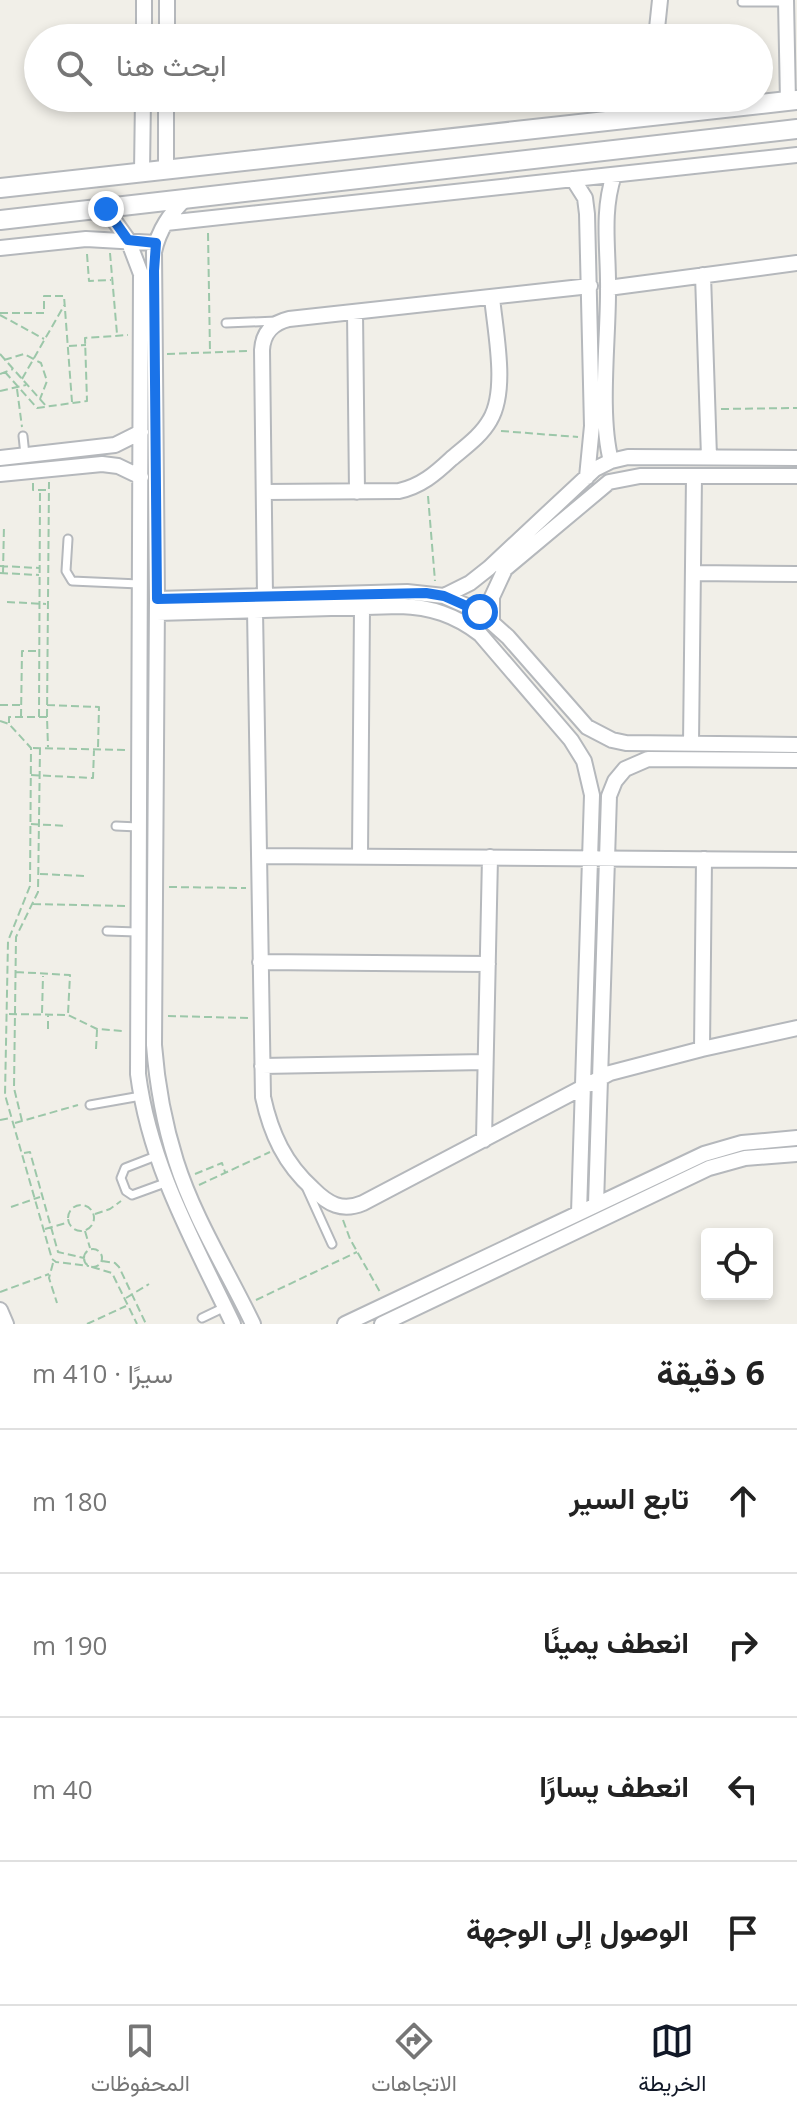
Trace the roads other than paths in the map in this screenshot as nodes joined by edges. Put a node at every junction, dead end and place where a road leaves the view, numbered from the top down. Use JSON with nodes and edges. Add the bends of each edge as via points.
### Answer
{"nodes":[{"id":1,"x":144,"y":0,"type":"edge"},
{"id":2,"x":167,"y":0,"type":"edge"},
{"id":3,"x":660,"y":0,"type":"edge"},
{"id":4,"x":786,"y":1,"type":"edge"},
{"id":5,"x":742,"y":2,"type":"edge"},
{"id":6,"x":144,"y":24,"type":"edge"},
{"id":7,"x":167,"y":24,"type":"edge"},
{"id":8,"x":657,"y":24,"type":"edge"},
{"id":9,"x":792,"y":101,"type":"edge"},
{"id":10,"x":143,"y":112,"type":"edge"},
{"id":11,"x":166,"y":112,"type":"edge"},
{"id":12,"x":648,"y":112,"type":"edge"},
{"id":13,"x":695,"y":112,"type":"edge"},
{"id":14,"x":668,"y":115,"type":"junction"},
{"id":15,"x":647,"y":118,"type":"junction"},
{"id":16,"x":797,"y":129,"type":"edge"},
{"id":17,"x":669,"y":143,"type":"junction"},
{"id":18,"x":797,"y":155,"type":"edge"},
{"id":19,"x":166,"y":169,"type":"junction"},
{"id":20,"x":142,"y":172,"type":"junction"},
{"id":21,"x":614,"y":175,"type":"junction"},
{"id":22,"x":573,"y":179,"type":"junction"},
{"id":23,"x":0,"y":188,"type":"edge"},
{"id":24,"x":186,"y":198,"type":"junction"},
{"id":25,"x":587,"y":206,"type":"junction"},
{"id":26,"x":606,"y":206,"type":"junction"},
{"id":27,"x":106,"y":209,"type":"junction"},
{"id":28,"x":0,"y":220,"type":"edge"},
{"id":29,"x":166,"y":223,"type":"junction"},
{"id":30,"x":128,"y":240,"type":"junction"},
{"id":31,"x":156,"y":243,"type":"junction"},
{"id":32,"x":0,"y":248,"type":"edge"},
{"id":33,"x":797,"y":263,"type":"edge"},
{"id":34,"x":703,"y":275,"type":"junction"},
{"id":35,"x":590,"y":286,"type":"junction"},
{"id":36,"x":608,"y":288,"type":"junction"},
{"id":37,"x":492,"y":297,"type":"junction"},
{"id":38,"x":355,"y":312,"type":"junction"},
{"id":39,"x":282,"y":321,"type":"junction"},
{"id":40,"x":226,"y":323,"type":"dead end"},
{"id":41,"x":599,"y":376,"type":"junction"},
{"id":42,"x":141,"y":432,"type":"junction"},
{"id":43,"x":23,"y":436,"type":"road end"},
{"id":44,"x":93,"y":448,"type":"junction"},
{"id":45,"x":25,"y":455,"type":"junction"},
{"id":46,"x":709,"y":457,"type":"junction"},
{"id":47,"x":0,"y":458,"type":"edge"},
{"id":48,"x":797,"y":458,"type":"edge"},
{"id":49,"x":611,"y":461,"type":"junction"},
{"id":50,"x":93,"y":464,"type":"junction"},
{"id":51,"x":0,"y":474,"type":"edge"},
{"id":52,"x":694,"y":476,"type":"junction"},
{"id":53,"x":797,"y":476,"type":"edge"},
{"id":54,"x":141,"y":477,"type":"junction"},
{"id":55,"x":587,"y":477,"type":"junction"},
{"id":56,"x":264,"y":492,"type":"junction"},
{"id":57,"x":357,"y":492,"type":"junction"},
{"id":58,"x":68,"y":539,"type":"dead end"},
{"id":59,"x":693,"y":573,"type":"junction"},
{"id":60,"x":797,"y":574,"type":"edge"},
{"id":61,"x":139,"y":584,"type":"junction"},
{"id":62,"x":440,"y":595,"type":"junction"},
{"id":63,"x":265,"y":596,"type":"junction"},
{"id":64,"x":157,"y":606,"type":"junction"},
{"id":65,"x":362,"y":607,"type":"junction"},
{"id":66,"x":255,"y":610,"type":"junction"},
{"id":67,"x":492,"y":621,"type":"junction"},
{"id":68,"x":691,"y":744,"type":"junction"},
{"id":69,"x":797,"y":745,"type":"edge"},
{"id":70,"x":138,"y":758,"type":"junction"},
{"id":71,"x":797,"y":760,"type":"edge"},
{"id":72,"x":156,"y":766,"type":"junction"},
{"id":73,"x":116,"y":826,"type":"dead end"},
{"id":74,"x":138,"y":827,"type":"junction"},
{"id":75,"x":259,"y":856,"type":"junction"},
{"id":76,"x":360,"y":856,"type":"junction"},
{"id":77,"x":490,"y":857,"type":"junction"},
{"id":78,"x":590,"y":858,"type":"junction"},
{"id":79,"x":607,"y":858,"type":"junction"},
{"id":80,"x":704,"y":859,"type":"junction"},
{"id":81,"x":797,"y":860,"type":"edge"},
{"id":82,"x":107,"y":931,"type":"dead end"},
{"id":83,"x":137,"y":932,"type":"junction"},
{"id":84,"x":260,"y":962,"type":"junction"},
{"id":85,"x":488,"y":964,"type":"junction"},
{"id":86,"x":797,"y":1028,"type":"edge"},
{"id":87,"x":702,"y":1049,"type":"junction"},
{"id":88,"x":485,"y":1062,"type":"junction"},
{"id":89,"x":262,"y":1066,"type":"junction"},
{"id":90,"x":600,"y":1078,"type":"junction"},
{"id":91,"x":583,"y":1087,"type":"junction"},
{"id":92,"x":141,"y":1096,"type":"junction"},
{"id":93,"x":90,"y":1105,"type":"road end"},
{"id":94,"x":797,"y":1138,"type":"edge"},
{"id":95,"x":484,"y":1140,"type":"junction"},
{"id":96,"x":797,"y":1154,"type":"edge"},
{"id":97,"x":156,"y":1156,"type":"junction"},
{"id":98,"x":303,"y":1180,"type":"junction"},
{"id":99,"x":165,"y":1183,"type":"junction"},
{"id":100,"x":596,"y":1204,"type":"junction"},
{"id":101,"x":195,"y":1208,"type":"junction"},
{"id":102,"x":178,"y":1213,"type":"junction"},
{"id":103,"x":579,"y":1213,"type":"junction"},
{"id":104,"x":332,"y":1244,"type":"dead end"},
{"id":105,"x":225,"y":1307,"type":"junction"},
{"id":106,"x":0,"y":1310,"type":"edge"},
{"id":107,"x":202,"y":1318,"type":"dead end"},
{"id":108,"x":6,"y":1324,"type":"edge"},
{"id":109,"x":233,"y":1324,"type":"edge"},
{"id":110,"x":253,"y":1324,"type":"edge"},
{"id":111,"x":345,"y":1324,"type":"edge"},
{"id":112,"x":382,"y":1324,"type":"edge"}],
"edges":[{"from":1,"to":6,"type":"street"},
{"from":2,"to":7,"type":"street"},
{"from":3,"to":8,"type":"street"},
{"from":4,"to":5,"type":"lane"},
{"from":4,"to":9,"type":"street"},
{"from":10,"to":20,"type":"street"},
{"from":11,"to":19,"type":"street"},
{"from":12,"to":15,"type":"street"},
{"from":13,"to":14,"type":"street"},
{"from":14,"to":15,"type":"street"},
{"from":14,"to":17,"type":"street"},
{"from":15,"to":19,"type":"street"},
{"from":16,"to":17,"type":"street"},
{"from":17,"to":24,"type":"street"},
{"from":18,"to":21,"type":"street"},
{"from":19,"to":20,"type":"street"},
{"from":20,"to":23,"type":"street"},
{"from":21,"to":22,"type":"street"},
{"from":21,"to":26,"type":"street"},
{"from":22,"to":25,"type":"street"},
{"from":22,"to":29,"type":"street"},
{"from":24,"to":27,"type":"street"},
{"from":24,"to":29,"type":"street"},
{"from":25,"to":26,"type":"street"},
{"from":25,"to":35,"type":"street"},
{"from":26,"to":36,"type":"street"},
{"from":27,"to":28,"type":"street"},
{"from":27,"to":30,"type":"street"},
{"from":29,"to":31,"type":"street"},
{"from":30,"to":31,"type":"street"},
{"from":30,"to":32,"type":"street"},
{"from":30,"to":42,"type":"street","via":[[141,274]]},
{"from":31,"to":64,"type":"street"},
{"from":33,"to":34,"type":"street"},
{"from":34,"to":36,"type":"street"},
{"from":34,"to":46,"type":"street"},
{"from":35,"to":37,"type":"street"},
{"from":35,"to":41,"type":"street"},
{"from":36,"to":41,"type":"street"},
{"from":37,"to":38,"type":"street"},
{"from":37,"to":57,"type":"street","via":[[499,395],[483,430],[427,480],[399,491]]},
{"from":38,"to":39,"type":"street"},
{"from":38,"to":57,"type":"street"},
{"from":39,"to":40,"type":"lane"},
{"from":39,"to":56,"type":"street","via":[[266,333],[262,350]]},
{"from":41,"to":49,"type":"street"},
{"from":41,"to":55,"type":"street"},
{"from":42,"to":44,"type":"street","via":[[115,445]]},
{"from":42,"to":54,"type":"street"},
{"from":43,"to":45,"type":"lane"},
{"from":44,"to":45,"type":"street"},
{"from":44,"to":50,"type":"street"},
{"from":45,"to":47,"type":"street"},
{"from":46,"to":48,"type":"street"},
{"from":46,"to":49,"type":"street"},
{"from":49,"to":55,"type":"street"},
{"from":50,"to":51,"type":"street"},
{"from":50,"to":54,"type":"street","via":[[118,466]]},
{"from":52,"to":53,"type":"street"},
{"from":52,"to":59,"type":"street"},
{"from":52,"to":67,"type":"street","via":[[629,476],[600,488],[505,569],[492,597]]},
{"from":54,"to":61,"type":"street"},
{"from":55,"to":62,"type":"street","via":[[489,568]]},
{"from":56,"to":57,"type":"street"},
{"from":56,"to":63,"type":"street"},
{"from":58,"to":61,"type":"lane","via":[[68,579]]},
{"from":59,"to":60,"type":"street"},
{"from":59,"to":68,"type":"street"},
{"from":61,"to":70,"type":"street"},
{"from":62,"to":63,"type":"street"},
{"from":62,"to":67,"type":"street"},
{"from":63,"to":64,"type":"street"},
{"from":64,"to":66,"type":"street"},
{"from":64,"to":72,"type":"street"},
{"from":65,"to":66,"type":"street"},
{"from":65,"to":76,"type":"street"},
{"from":65,"to":78,"type":"street","via":[[434,609],[466,623],[491,646],[584,761],[592,795]]},
{"from":66,"to":75,"type":"street"},
{"from":67,"to":68,"type":"street","via":[[576,717],[599,735],[626,743]]},
{"from":68,"to":69,"type":"street"},
{"from":70,"to":72,"type":"street"},
{"from":70,"to":74,"type":"street"},
{"from":71,"to":79,"type":"street","via":[[656,759],[632,765],[619,775],[609,796]]},
{"from":72,"to":101,"type":"street","via":[[154,1045],[169,1138]]},
{"from":73,"to":74,"type":"lane"},
{"from":74,"to":83,"type":"street"},
{"from":75,"to":76,"type":"street"},
{"from":75,"to":84,"type":"street"},
{"from":76,"to":77,"type":"street"},
{"from":77,"to":78,"type":"street"},
{"from":77,"to":85,"type":"street"},
{"from":78,"to":79,"type":"street"},
{"from":78,"to":91,"type":"street"},
{"from":79,"to":80,"type":"street"},
{"from":79,"to":90,"type":"street"},
{"from":80,"to":81,"type":"street"},
{"from":80,"to":87,"type":"street"},
{"from":82,"to":83,"type":"lane"},
{"from":83,"to":92,"type":"street"},
{"from":84,"to":85,"type":"street"},
{"from":84,"to":89,"type":"street"},
{"from":85,"to":88,"type":"street"},
{"from":86,"to":87,"type":"street"},
{"from":87,"to":90,"type":"street"},
{"from":88,"to":89,"type":"street"},
{"from":88,"to":95,"type":"street"},
{"from":89,"to":98,"type":"street","via":[[267,1114],[288,1164]]},
{"from":90,"to":91,"type":"street"},
{"from":90,"to":100,"type":"street"},
{"from":91,"to":95,"type":"street"},
{"from":91,"to":103,"type":"street"},
{"from":92,"to":93,"type":"lane"},
{"from":92,"to":97,"type":"street"},
{"from":94,"to":100,"type":"street","via":[[713,1150]]},
{"from":95,"to":98,"type":"street","via":[[363,1203],[342,1208]]},
{"from":96,"to":112,"type":"street","via":[[709,1168]]},
{"from":97,"to":99,"type":"street"},
{"from":97,"to":99,"type":"lane","via":[[123,1170],[121,1178],[130,1195]]},
{"from":98,"to":104,"type":"lane"},
{"from":99,"to":102,"type":"street"},
{"from":100,"to":103,"type":"street"},
{"from":101,"to":102,"type":"street"},
{"from":101,"to":110,"type":"street"},
{"from":102,"to":105,"type":"street"},
{"from":103,"to":111,"type":"street"},
{"from":105,"to":107,"type":"lane"},
{"from":105,"to":109,"type":"street"},
{"from":106,"to":108,"type":"street"}]}
